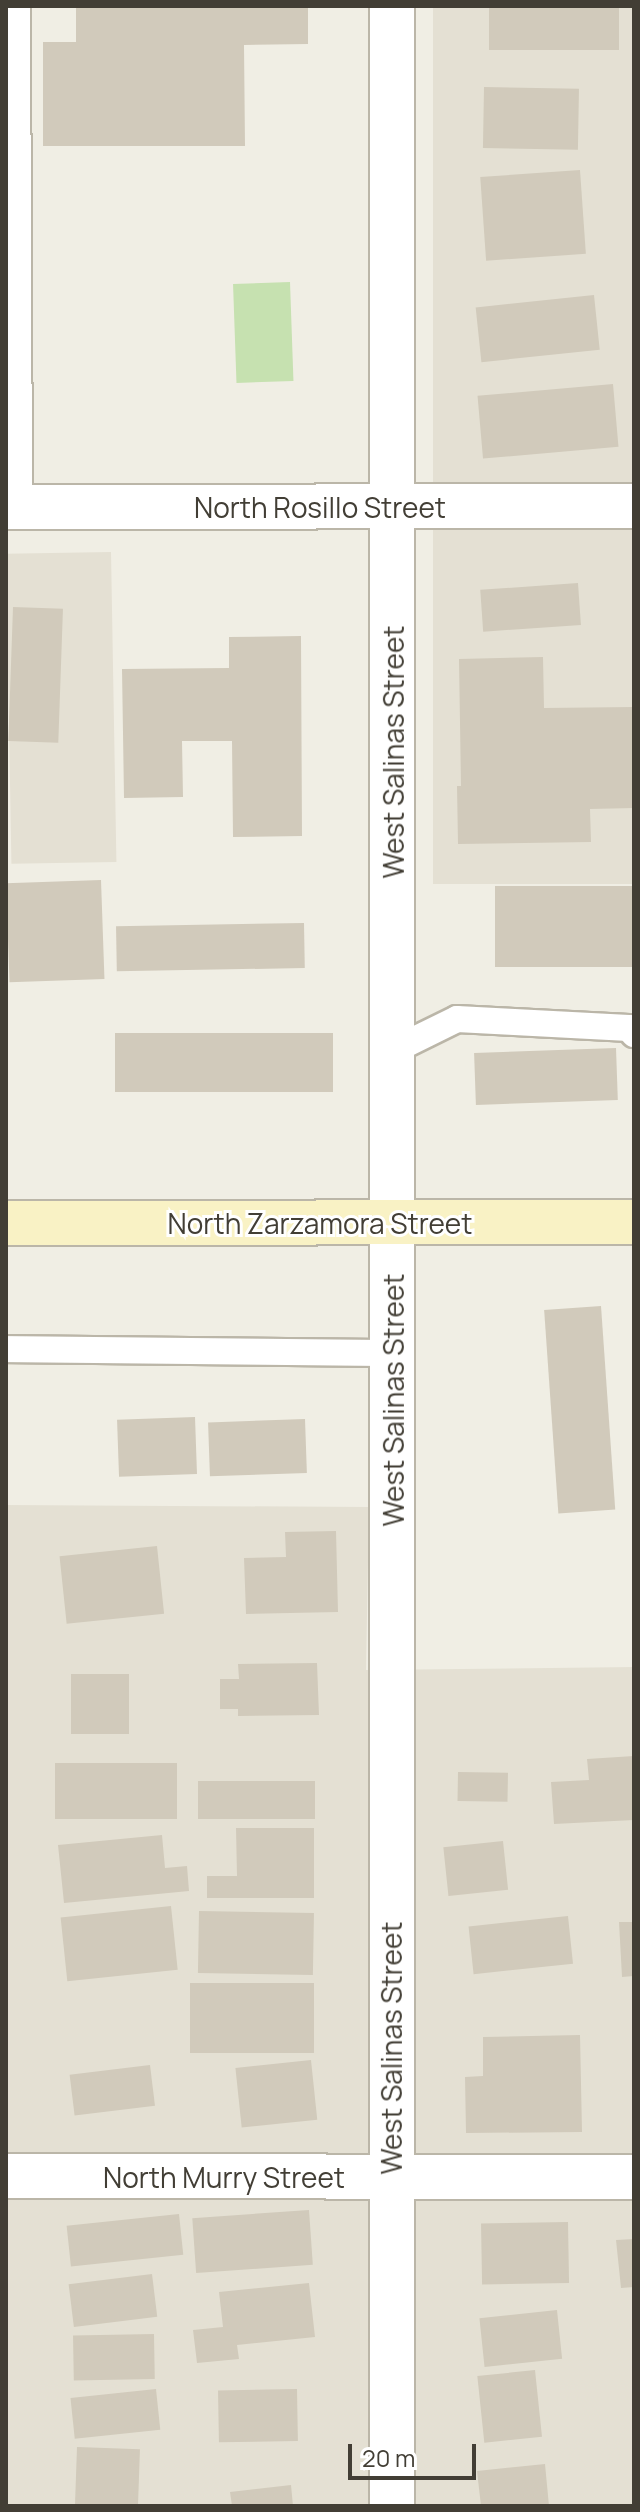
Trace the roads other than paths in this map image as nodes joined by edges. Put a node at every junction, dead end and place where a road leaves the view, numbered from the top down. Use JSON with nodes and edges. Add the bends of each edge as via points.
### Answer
{"nodes":[{"id":1,"x":17,"y":6,"type":"edge"},
{"id":2,"x":392,"y":6,"type":"edge"},
{"id":3,"x":634,"y":506,"type":"edge"},
{"id":4,"x":12,"y":507,"type":"edge"},
{"id":5,"x":393,"y":507,"type":"junction"},
{"id":6,"x":634,"y":1034,"type":"edge"},
{"id":7,"x":394,"y":1050,"type":"junction"},
{"id":8,"x":634,"y":1222,"type":"edge"},
{"id":9,"x":6,"y":1223,"type":"edge"},
{"id":10,"x":393,"y":1223,"type":"junction"},
{"id":11,"x":6,"y":1349,"type":"edge"},
{"id":12,"x":394,"y":1353,"type":"junction"},
{"id":13,"x":6,"y":2176,"type":"edge"},
{"id":14,"x":390,"y":2177,"type":"junction"},
{"id":15,"x":634,"y":2177,"type":"edge"},
{"id":16,"x":392,"y":2506,"type":"edge"}],
"edges":[{"from":1,"to":4,"type":"lane"},
{"from":2,"to":5,"type":"street","name":"West Salinas Street"},
{"from":3,"to":5,"type":"street","name":"North Rosillo Street"},
{"from":4,"to":5,"type":"street","name":"North Rosillo Street"},
{"from":5,"to":7,"type":"street","name":"West Salinas Street"},
{"from":6,"to":7,"type":"lane","via":[[629,1028],[457,1019]]},
{"from":7,"to":10,"type":"street","name":"West Salinas Street"},
{"from":8,"to":10,"type":"main road","name":"North Zarzamora Street"},
{"from":9,"to":10,"type":"main road","name":"North Zarzamora Street"},
{"from":10,"to":12,"type":"street","name":"West Salinas Street"},
{"from":11,"to":12,"type":"lane"},
{"from":12,"to":14,"type":"street","name":"West Salinas Street"},
{"from":13,"to":14,"type":"street","name":"North Murry Street"},
{"from":14,"to":15,"type":"street","name":"North Murry Street"},
{"from":14,"to":16,"type":"street","name":"West Salinas Street"}]}
